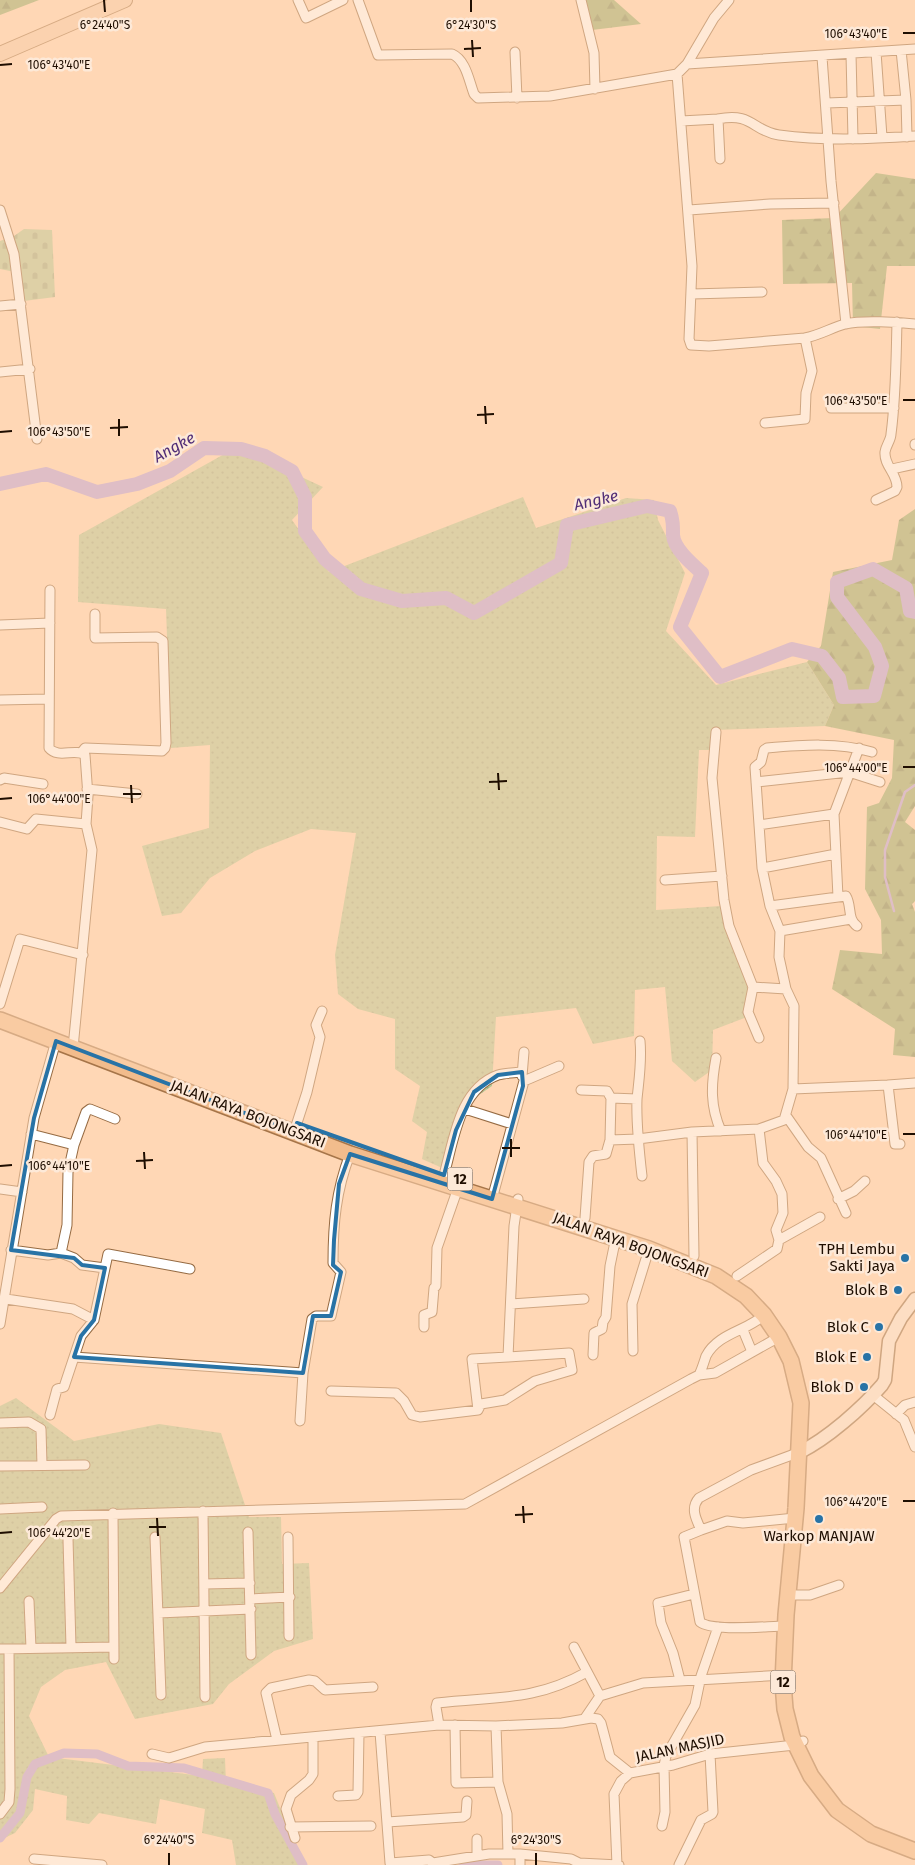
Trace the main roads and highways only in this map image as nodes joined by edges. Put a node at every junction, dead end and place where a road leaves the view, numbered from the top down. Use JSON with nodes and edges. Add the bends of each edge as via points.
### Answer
{"nodes":[{"id":1,"x":125,"y":0,"type":"edge"},
{"id":2,"x":0,"y":54,"type":"edge"},
{"id":3,"x":0,"y":1012,"type":"edge"},
{"id":4,"x":0,"y":1020,"type":"edge"},
{"id":5,"x":74,"y":1044,"type":"junction"},
{"id":6,"x":296,"y":1128,"type":"junction"},
{"id":7,"x":493,"y":1195,"type":"junction"},
{"id":8,"x":518,"y":1203,"type":"junction"},
{"id":9,"x":915,"y":1299,"type":"edge"},
{"id":10,"x":804,"y":1450,"type":"junction"},
{"id":11,"x":799,"y":1743,"type":"junction"},
{"id":12,"x":915,"y":1841,"type":"edge"},
{"id":13,"x":915,"y":1851,"type":"edge"}],
"edges":[{"from":1,"to":2,"type":"main road"},
{"from":3,"to":5,"type":"highway","name":"JALAN RAYA BOJONGSARI","number":"12"},
{"from":4,"to":5,"type":"highway","name":"JALAN RAYA BOJONGSARI","number":"12","via":[[56,1041]]},
{"from":5,"to":6,"type":"highway","name":"JALAN RAYA BOJONGSARI","number":"12"},
{"from":6,"to":7,"type":"highway","name":"JALAN RAYA BOJONGSARI","number":"12","via":[[444,1175]]},
{"from":6,"to":7,"type":"highway","name":"JALAN RAYA BOJONGSARI","number":"12","via":[[350,1154],[458,1188]]},
{"from":7,"to":8,"type":"highway","name":"JALAN RAYA BOJONGSARI","number":"12"},
{"from":8,"to":10,"type":"highway","name":"JALAN RAYA BOJONGSARI","number":"12","via":[[649,1249],[731,1285],[764,1315],[790,1361],[799,1388]]},
{"from":8,"to":10,"type":"highway","name":"JALAN RAYA BOJONGSARI","number":"12","via":[[585,1218],[694,1256],[737,1276],[767,1305],[787,1332],[799,1357],[808,1389]]},
{"from":9,"to":10,"type":"main road","via":[[889,1341],[885,1380],[873,1396]]},
{"from":10,"to":11,"type":"highway","name":"JALAN RAYA BOJONGSARI","number":"12","via":[[795,1595],[794,1708]]},
{"from":10,"to":11,"type":"highway","name":"JALAN RAYA BOJONGSARI","number":"12","via":[[785,1626],[784,1675],[785,1709]]},
{"from":11,"to":12,"type":"highway","name":"JALAN RAYA BOJONGSARI","number":"12","via":[[851,1810],[872,1824]]},
{"from":11,"to":13,"type":"highway","name":"JALAN RAYA BOJONGSARI","number":"12","via":[[815,1782],[837,1810],[871,1834]]}]}
